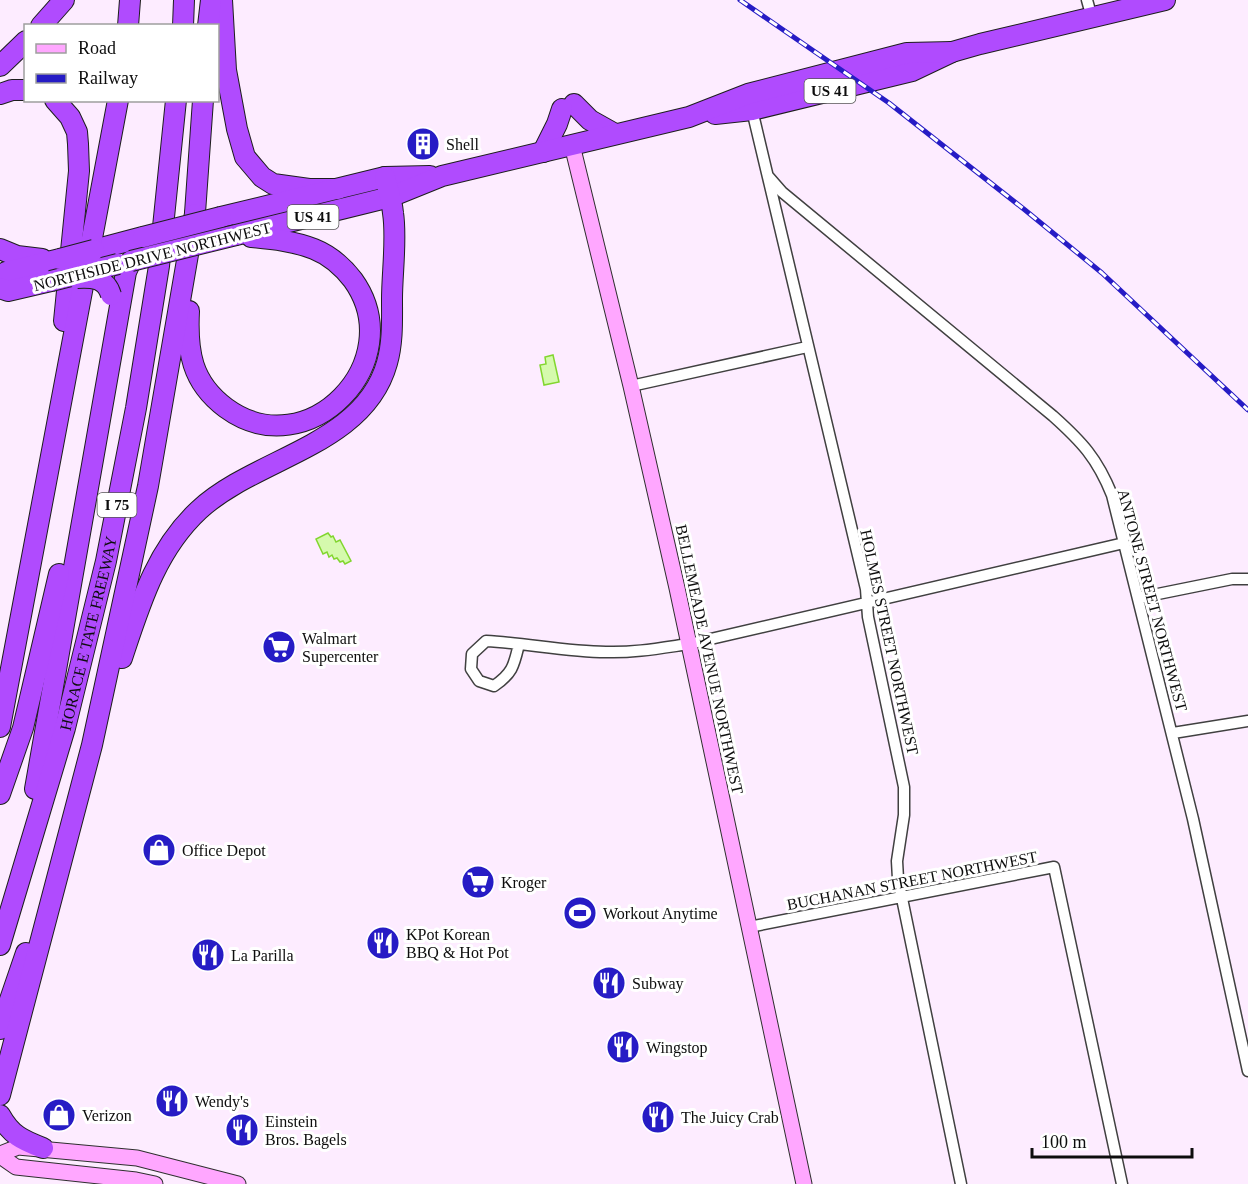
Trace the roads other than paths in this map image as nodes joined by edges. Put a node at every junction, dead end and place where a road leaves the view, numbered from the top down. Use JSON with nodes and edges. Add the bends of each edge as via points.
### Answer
{"nodes":[{"id":1,"x":64,"y":0,"type":"edge"},
{"id":2,"x":130,"y":0,"type":"edge"},
{"id":3,"x":184,"y":0,"type":"edge"},
{"id":4,"x":211,"y":0,"type":"edge"},
{"id":5,"x":222,"y":0,"type":"edge"},
{"id":6,"x":1165,"y":0,"type":"edge"},
{"id":7,"x":1089,"y":9,"type":"edge"},
{"id":8,"x":43,"y":24,"type":"edge"},
{"id":9,"x":128,"y":24,"type":"edge"},
{"id":10,"x":183,"y":24,"type":"edge"},
{"id":11,"x":208,"y":24,"type":"edge"},
{"id":12,"x":24,"y":43,"type":"edge"},
{"id":13,"x":952,"y":52,"type":"junction"},
{"id":14,"x":0,"y":66,"type":"edge"},
{"id":15,"x":24,"y":90,"type":"edge"},
{"id":16,"x":0,"y":94,"type":"edge"},
{"id":17,"x":57,"y":102,"type":"edge"},
{"id":18,"x":117,"y":102,"type":"edge"},
{"id":19,"x":176,"y":102,"type":"edge"},
{"id":20,"x":202,"y":102,"type":"edge"},
{"id":21,"x":752,"y":110,"type":"junction"},
{"id":22,"x":689,"y":117,"type":"junction"},
{"id":23,"x":615,"y":134,"type":"junction"},
{"id":24,"x":572,"y":145,"type":"junction"},
{"id":25,"x":543,"y":152,"type":"junction"},
{"id":26,"x":766,"y":173,"type":"junction"},
{"id":27,"x":442,"y":176,"type":"junction"},
{"id":28,"x":385,"y":177,"type":"junction"},
{"id":29,"x":338,"y":189,"type":"junction"},
{"id":30,"x":390,"y":197,"type":"junction"},
{"id":31,"x":195,"y":214,"type":"junction"},
{"id":32,"x":236,"y":235,"type":"junction"},
{"id":33,"x":143,"y":237,"type":"junction"},
{"id":34,"x":0,"y":249,"type":"edge"},
{"id":35,"x":94,"y":250,"type":"junction"},
{"id":36,"x":47,"y":261,"type":"junction"},
{"id":37,"x":125,"y":267,"type":"junction"},
{"id":38,"x":0,"y":279,"type":"edge"},
{"id":39,"x":44,"y":283,"type":"junction"},
{"id":40,"x":0,"y":288,"type":"edge"},
{"id":41,"x":111,"y":295,"type":"junction"},
{"id":42,"x":807,"y":348,"type":"junction"},
{"id":43,"x":631,"y":386,"type":"junction"},
{"id":44,"x":45,"y":490,"type":"junction"},
{"id":45,"x":1124,"y":543,"type":"junction"},
{"id":46,"x":1248,"y":579,"type":"edge"},
{"id":47,"x":27,"y":590,"type":"junction"},
{"id":48,"x":62,"y":597,"type":"junction"},
{"id":49,"x":1138,"y":598,"type":"junction"},
{"id":50,"x":867,"y":603,"type":"junction"},
{"id":51,"x":519,"y":644,"type":"junction"},
{"id":52,"x":689,"y":644,"type":"junction"},
{"id":53,"x":0,"y":676,"type":"edge"},
{"id":54,"x":1248,"y":721,"type":"edge"},
{"id":55,"x":0,"y":727,"type":"edge"},
{"id":56,"x":1173,"y":733,"type":"junction"},
{"id":57,"x":92,"y":745,"type":"junction"},
{"id":58,"x":80,"y":791,"type":"junction"},
{"id":59,"x":0,"y":794,"type":"edge"},
{"id":60,"x":901,"y":897,"type":"junction"},
{"id":61,"x":14,"y":900,"type":"junction"},
{"id":62,"x":749,"y":927,"type":"junction"},
{"id":63,"x":0,"y":945,"type":"edge"},
{"id":64,"x":1244,"y":1027,"type":"edge"},
{"id":65,"x":0,"y":1029,"type":"edge"},
{"id":66,"x":1248,"y":1071,"type":"edge"},
{"id":67,"x":0,"y":1095,"type":"edge"},
{"id":68,"x":0,"y":1115,"type":"edge"},
{"id":69,"x":43,"y":1148,"type":"junction"},
{"id":70,"x":0,"y":1155,"type":"edge"},
{"id":71,"x":155,"y":1184,"type":"edge"},
{"id":72,"x":238,"y":1184,"type":"edge"},
{"id":73,"x":804,"y":1184,"type":"edge"},
{"id":74,"x":961,"y":1184,"type":"edge"},
{"id":75,"x":1122,"y":1184,"type":"edge"}],
"edges":[{"from":1,"to":8,"type":"highway"},
{"from":2,"to":9,"type":"highway"},
{"from":3,"to":10,"type":"highway"},
{"from":4,"to":11,"type":"highway"},
{"from":5,"to":29,"type":"highway","via":[[226,70],[245,157],[262,177],[273,183]]},
{"from":6,"to":7,"type":"highway","name":"NORTHSIDE DRIVE NORTHWEST","number":"US 41"},
{"from":7,"to":13,"type":"highway","name":"NORTHSIDE DRIVE NORTHWEST","number":"US 41"},
{"from":12,"to":14,"type":"highway"},
{"from":13,"to":21,"type":"highway","name":"NORTHSIDE DRIVE NORTHWEST","number":"US 41","via":[[912,71]]},
{"from":13,"to":22,"type":"highway","name":"NORTHSIDE DRIVE NORTHWEST","number":"US 41","via":[[907,53],[748,94]]},
{"from":15,"to":16,"type":"highway"},
{"from":17,"to":44,"type":"highway","via":[[77,132],[79,171]]},
{"from":18,"to":44,"type":"highway"},
{"from":19,"to":61,"type":"highway","name":"HORACE E TATE FREEWAY","number":"I 75","via":[[159,266],[106,561],[66,728]]},
{"from":20,"to":31,"type":"highway"},
{"from":21,"to":22,"type":"highway","name":"NORTHSIDE DRIVE NORTHWEST","number":"US 41"},
{"from":21,"to":26,"type":"street","name":"HOLMES STREET NORTHWEST"},
{"from":22,"to":23,"type":"highway","name":"NORTHSIDE DRIVE NORTHWEST","number":"US 41"},
{"from":23,"to":24,"type":"highway","name":"NORTHSIDE DRIVE NORTHWEST","number":"US 41"},
{"from":23,"to":25,"type":"highway","via":[[568,106]]},
{"from":24,"to":25,"type":"highway","name":"NORTHSIDE DRIVE NORTHWEST","number":"US 41"},
{"from":24,"to":43,"type":"street","name":"BELLEMEADE AVENUE NORTHWEST"},
{"from":25,"to":27,"type":"highway","name":"NORTHSIDE DRIVE NORTHWEST","number":"US 41"},
{"from":26,"to":42,"type":"street","name":"HOLMES STREET NORTHWEST"},
{"from":26,"to":45,"type":"street","name":"ANTONE STREET NORTHWEST","via":[[790,199],[1081,441],[1105,478]]},
{"from":27,"to":28,"type":"highway","name":"NORTHSIDE DRIVE NORTHWEST","number":"US 41"},
{"from":27,"to":30,"type":"highway","name":"NORTHSIDE DRIVE NORTHWEST","number":"US 41"},
{"from":28,"to":29,"type":"highway","name":"NORTHSIDE DRIVE NORTHWEST","number":"US 41"},
{"from":28,"to":30,"type":"highway"},
{"from":29,"to":33,"type":"highway","name":"NORTHSIDE DRIVE NORTHWEST","number":"US 41","bridge":true},
{"from":30,"to":32,"type":"highway","name":"NORTHSIDE DRIVE NORTHWEST","number":"US 41"},
{"from":30,"to":57,"type":"highway","via":[[394,214],[391,339],[379,384],[365,406],[346,423],[227,488],[200,509],[175,537],[150,579]]},
{"from":31,"to":32,"type":"highway","via":[[188,340],[201,381],[219,403],[256,422],[287,425],[322,413],[353,386],[363,367],[370,327],[358,288],[340,266],[315,249]]},
{"from":31,"to":57,"type":"highway","via":[[148,486]]},
{"from":32,"to":37,"type":"highway","name":"NORTHSIDE DRIVE NORTHWEST","number":"US 41","bridge":true},
{"from":33,"to":35,"type":"highway","name":"NORTHSIDE DRIVE NORTHWEST","number":"US 41"},
{"from":33,"to":37,"type":"highway"},
{"from":34,"to":36,"type":"highway"},
{"from":35,"to":36,"type":"highway","name":"NORTHSIDE DRIVE NORTHWEST","number":"US 41","bridge":true},
{"from":35,"to":37,"type":"highway"},
{"from":36,"to":38,"type":"highway","name":"NORTHSIDE DRIVE NORTHWEST","number":"US 41","via":[[6,272]]},
{"from":37,"to":39,"type":"highway","name":"NORTHSIDE DRIVE NORTHWEST","number":"US 41","bridge":true},
{"from":37,"to":41,"type":"highway"},
{"from":37,"to":48,"type":"highway"},
{"from":39,"to":40,"type":"highway","name":"NORTHSIDE DRIVE NORTHWEST","number":"US 41","via":[[8,291]]},
{"from":39,"to":41,"type":"highway","bridge":true,"via":[[98,279],[107,285]]},
{"from":41,"to":48,"type":"highway"},
{"from":42,"to":43,"type":"street"},
{"from":42,"to":50,"type":"street","name":"HOLMES STREET NORTHWEST"},
{"from":43,"to":52,"type":"street","name":"BELLEMEADE AVENUE NORTHWEST"},
{"from":44,"to":47,"type":"highway"},
{"from":45,"to":49,"type":"street","name":"ANTONE STREET NORTHWEST"},
{"from":45,"to":50,"type":"street"},
{"from":46,"to":49,"type":"street"},
{"from":47,"to":53,"type":"highway"},
{"from":47,"to":55,"type":"highway"},
{"from":48,"to":59,"type":"highway"},
{"from":48,"to":61,"type":"highway","via":[[50,714]]},
{"from":49,"to":56,"type":"street","name":"ANTONE STREET NORTHWEST"},
{"from":50,"to":52,"type":"street"},
{"from":50,"to":60,"type":"street","name":"HOLMES STREET NORTHWEST","via":[[904,787],[897,861]]},
{"from":51,"to":51,"type":"street","via":[[486,641],[472,654],[471,669],[479,681],[494,686],[507,677]]},
{"from":51,"to":52,"type":"street","via":[[606,652],[648,651]]},
{"from":52,"to":62,"type":"street","name":"BELLEMEADE AVENUE NORTHWEST"},
{"from":54,"to":56,"type":"street"},
{"from":56,"to":64,"type":"street","name":"ANTONE STREET NORTHWEST"},
{"from":57,"to":58,"type":"highway"},
{"from":58,"to":65,"type":"highway"},
{"from":58,"to":67,"type":"highway"},
{"from":60,"to":62,"type":"street","name":"BUCHANAN STREET NORTHWEST"},
{"from":60,"to":74,"type":"street","name":"HOLMES STREET NORTHWEST"},
{"from":60,"to":75,"type":"street","name":"BUCHANAN STREET NORTHWEST","via":[[1054,867]]},
{"from":61,"to":63,"type":"highway","name":"HORACE E TATE FREEWAY","number":"I 75"},
{"from":62,"to":73,"type":"street","name":"BELLEMEADE AVENUE NORTHWEST"},
{"from":64,"to":66,"type":"street","name":"ANTONE STREET NORTHWEST"},
{"from":68,"to":69,"type":"highway","via":[[10,1132]]},
{"from":69,"to":70,"type":"street","via":[[18,1147]]},
{"from":69,"to":72,"type":"street","via":[[137,1158]]},
{"from":70,"to":71,"type":"street","via":[[16,1167]]}]}
